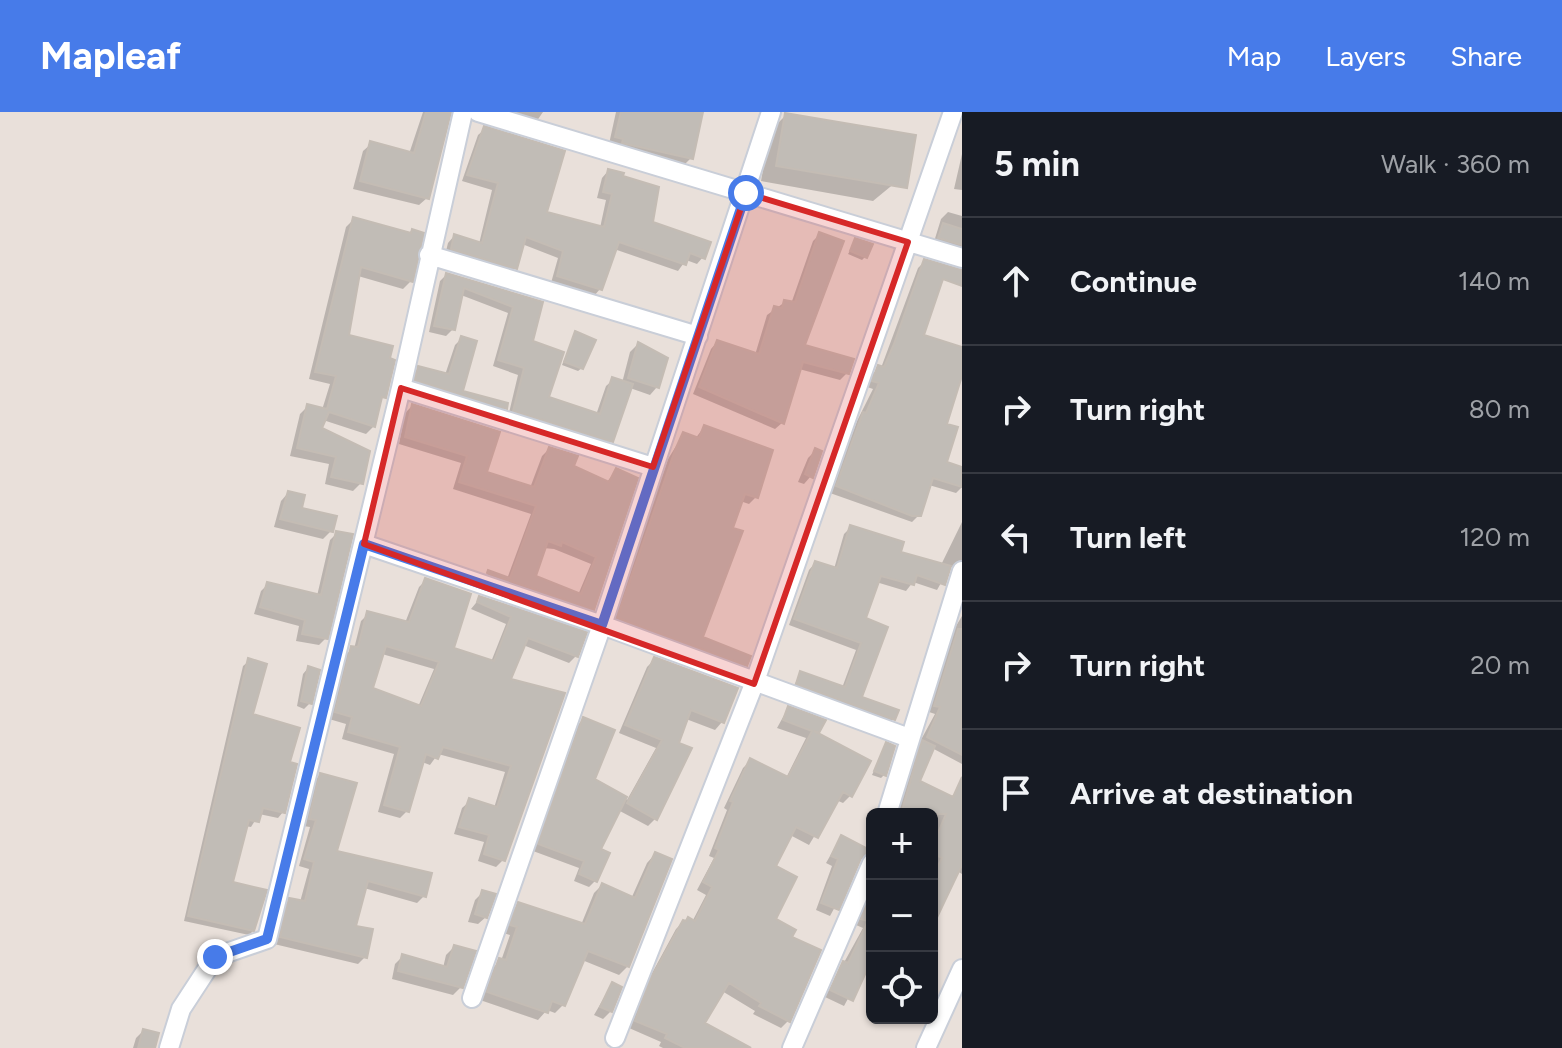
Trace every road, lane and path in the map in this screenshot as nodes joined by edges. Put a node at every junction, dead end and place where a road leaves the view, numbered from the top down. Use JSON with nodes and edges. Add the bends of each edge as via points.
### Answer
{"nodes":[{"id":1,"x":463,"y":112,"type":"edge"},
{"id":2,"x":478,"y":112,"type":"edge"},
{"id":3,"x":771,"y":112,"type":"edge"},
{"id":4,"x":953,"y":112,"type":"edge"},
{"id":5,"x":746,"y":193,"type":"junction"},
{"id":6,"x":908,"y":242,"type":"junction"},
{"id":7,"x":429,"y":255,"type":"junction"},
{"id":8,"x":962,"y":258,"type":"edge"},
{"id":9,"x":698,"y":336,"type":"junction"},
{"id":10,"x":401,"y":388,"type":"junction"},
{"id":11,"x":653,"y":467,"type":"junction"},
{"id":12,"x":364,"y":544,"type":"junction"},
{"id":13,"x":962,"y":571,"type":"edge"},
{"id":14,"x":602,"y":625,"type":"junction"},
{"id":15,"x":754,"y":684,"type":"junction"},
{"id":16,"x":909,"y":738,"type":"junction"},
{"id":17,"x":889,"y":808,"type":"edge"},
{"id":18,"x":866,"y":877,"type":"edge"},
{"id":19,"x":962,"y":969,"type":"edge"},
{"id":20,"x":472,"y":998,"type":"dead end"},
{"id":21,"x":615,"y":1038,"type":"dead end"},
{"id":22,"x":169,"y":1048,"type":"edge"},
{"id":23,"x":792,"y":1048,"type":"edge"},
{"id":24,"x":926,"y":1048,"type":"edge"}],
"edges":[{"from":1,"to":7,"type":"street"},
{"from":2,"to":5,"type":"street"},
{"from":3,"to":5,"type":"street"},
{"from":4,"to":6,"type":"street"},
{"from":5,"to":6,"type":"street"},
{"from":5,"to":9,"type":"street"},
{"from":6,"to":8,"type":"street"},
{"from":6,"to":15,"type":"street"},
{"from":7,"to":9,"type":"street"},
{"from":7,"to":10,"type":"street"},
{"from":9,"to":11,"type":"street"},
{"from":10,"to":11,"type":"street"},
{"from":10,"to":12,"type":"street"},
{"from":11,"to":14,"type":"street"},
{"from":12,"to":14,"type":"street"},
{"from":12,"to":22,"type":"street","via":[[267,939],[215,957],[181,1009]]},
{"from":13,"to":16,"type":"street"},
{"from":14,"to":15,"type":"street"},
{"from":14,"to":20,"type":"street"},
{"from":15,"to":16,"type":"street"},
{"from":15,"to":21,"type":"street"},
{"from":16,"to":17,"type":"street"},
{"from":18,"to":23,"type":"street"},
{"from":19,"to":24,"type":"street"}]}
